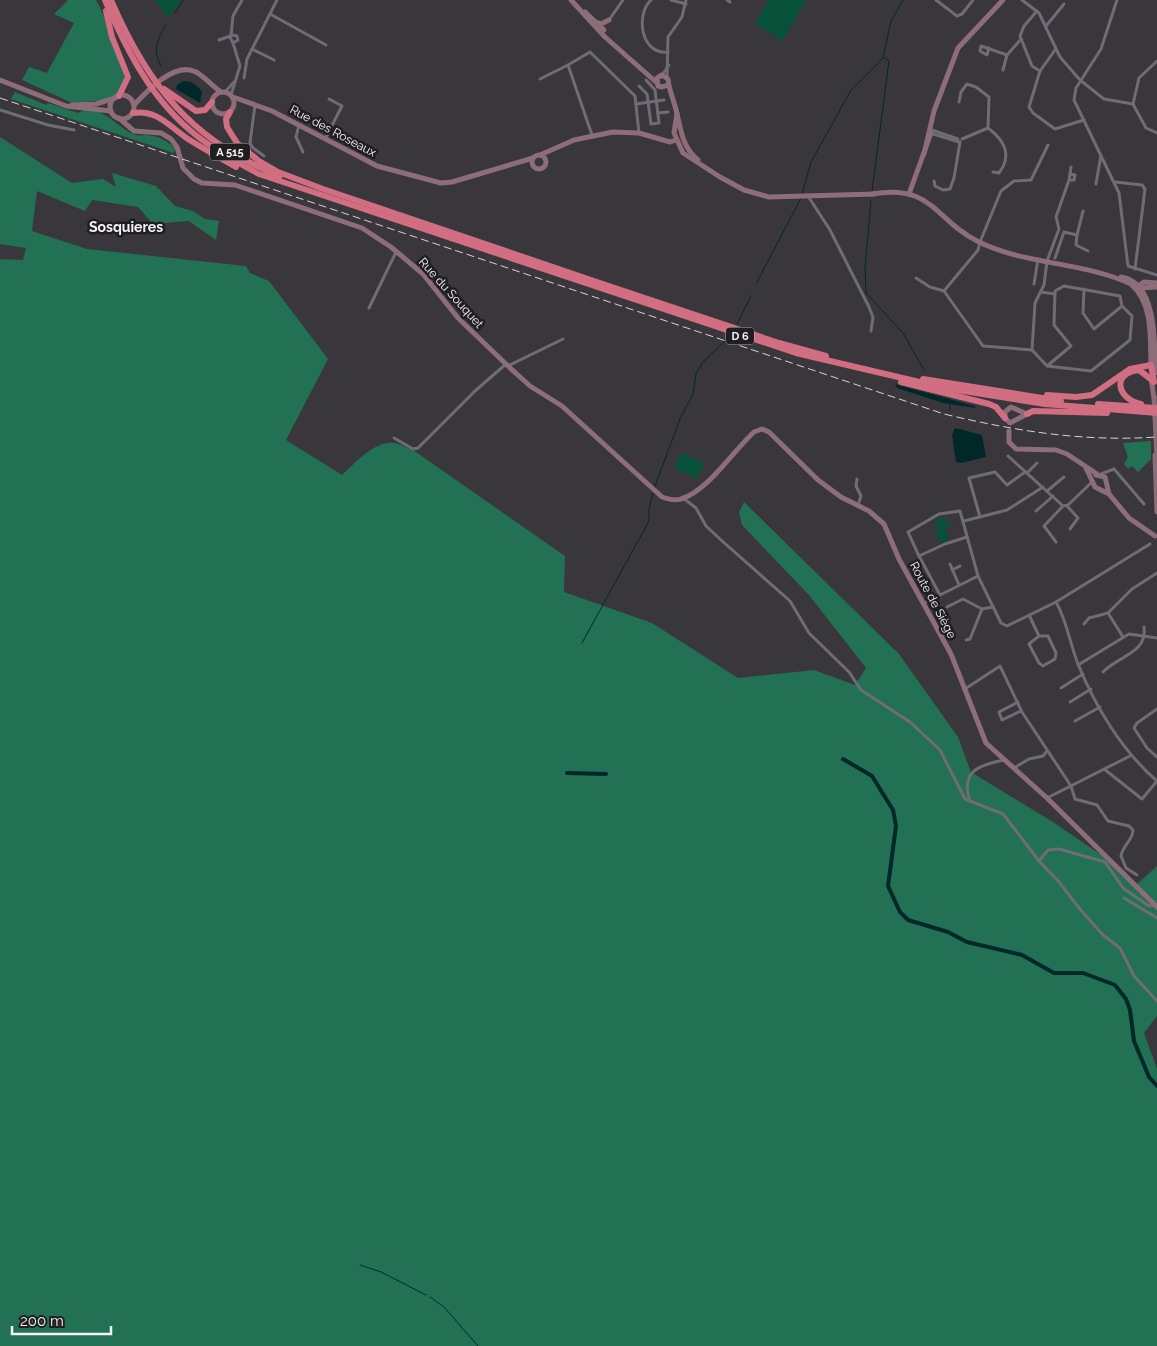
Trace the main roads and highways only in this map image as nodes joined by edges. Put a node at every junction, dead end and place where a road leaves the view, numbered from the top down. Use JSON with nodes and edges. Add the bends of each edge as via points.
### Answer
{"nodes":[{"id":1,"x":103,"y":0,"type":"edge"},
{"id":2,"x":111,"y":0,"type":"edge"},
{"id":3,"x":571,"y":0,"type":"edge"},
{"id":4,"x":576,"y":0,"type":"edge"},
{"id":5,"x":1002,"y":0,"type":"edge"},
{"id":6,"x":117,"y":14,"type":"junction"},
{"id":7,"x":593,"y":22,"type":"junction"},
{"id":8,"x":605,"y":27,"type":"junction"},
{"id":9,"x":663,"y":76,"type":"junction"},
{"id":10,"x":0,"y":80,"type":"edge"},
{"id":11,"x":656,"y":82,"type":"junction"},
{"id":12,"x":211,"y":86,"type":"junction"},
{"id":13,"x":665,"y":86,"type":"junction"},
{"id":14,"x":223,"y":92,"type":"junction"},
{"id":15,"x":144,"y":95,"type":"junction"},
{"id":16,"x":232,"y":96,"type":"junction"},
{"id":17,"x":117,"y":97,"type":"junction"},
{"id":18,"x":130,"y":98,"type":"junction"},
{"id":19,"x":213,"y":99,"type":"junction"},
{"id":20,"x":248,"y":102,"type":"junction"},
{"id":21,"x":56,"y":103,"type":"junction"},
{"id":22,"x":134,"y":105,"type":"junction"},
{"id":23,"x":232,"y":109,"type":"junction"},
{"id":24,"x":111,"y":111,"type":"junction"},
{"id":25,"x":130,"y":115,"type":"junction"},
{"id":26,"x":119,"y":118,"type":"junction"},
{"id":27,"x":134,"y":131,"type":"junction"},
{"id":28,"x":678,"y":136,"type":"junction"},
{"id":29,"x":544,"y":155,"type":"junction"},
{"id":30,"x":532,"y":160,"type":"junction"},
{"id":31,"x":720,"y":178,"type":"junction"},
{"id":32,"x":872,"y":194,"type":"junction"},
{"id":33,"x":907,"y":195,"type":"junction"},
{"id":34,"x":336,"y":202,"type":"junction"},
{"id":35,"x":414,"y":221,"type":"junction"},
{"id":36,"x":1155,"y":285,"type":"edge"},
{"id":37,"x":1139,"y":287,"type":"junction"},
{"id":38,"x":1154,"y":354,"type":"edge"},
{"id":39,"x":821,"y":359,"type":"junction"},
{"id":40,"x":1151,"y":365,"type":"junction"},
{"id":41,"x":1153,"y":381,"type":"junction"},
{"id":42,"x":1010,"y":393,"type":"junction"},
{"id":43,"x":1157,"y":407,"type":"edge"},
{"id":44,"x":1157,"y":413,"type":"edge"},
{"id":45,"x":1027,"y":414,"type":"junction"},
{"id":46,"x":1008,"y":425,"type":"junction"},
{"id":47,"x":1155,"y":461,"type":"edge"},
{"id":48,"x":1156,"y":473,"type":"edge"},
{"id":49,"x":1096,"y":481,"type":"junction"},
{"id":50,"x":1106,"y":481,"type":"junction"},
{"id":51,"x":1154,"y":486,"type":"junction"},
{"id":52,"x":1109,"y":494,"type":"junction"},
{"id":53,"x":683,"y":498,"type":"joint"},
{"id":54,"x":1157,"y":504,"type":"edge"},
{"id":55,"x":1157,"y":512,"type":"edge"},
{"id":56,"x":1156,"y":535,"type":"edge"},
{"id":57,"x":1156,"y":907,"type":"edge"}],
"edges":[{"from":1,"to":17,"type":"highway","via":[[112,37],[127,74],[126,83]]},
{"from":1,"to":34,"type":"highway","number":"A 515","via":[[145,79],[196,136],[259,174]]},
{"from":2,"to":6,"type":"highway","number":"A 515"},
{"from":3,"to":7,"type":"main road"},
{"from":4,"to":7,"type":"main road"},
{"from":5,"to":33,"type":"main road","via":[[958,48],[937,105],[924,154]]},
{"from":6,"to":19,"type":"highway","via":[[144,62],[168,93],[198,111],[205,110]]},
{"from":6,"to":35,"type":"highway","number":"A 515","via":[[159,88],[217,143],[259,168]]},
{"from":7,"to":8,"type":"main road"},
{"from":7,"to":8,"type":"main road","via":[[601,24],[609,20]]},
{"from":7,"to":11,"type":"main road"},
{"from":8,"to":9,"type":"main road","via":[[608,34],[645,70]]},
{"from":9,"to":11,"type":"main road"},
{"from":9,"to":13,"type":"main road"},
{"from":10,"to":21,"type":"main road"},
{"from":11,"to":13,"type":"main road"},
{"from":12,"to":14,"type":"main road"},
{"from":12,"to":15,"type":"main road","via":[[190,70],[174,73]]},
{"from":12,"to":19,"type":"main road"},
{"from":13,"to":28,"type":"main road","via":[[677,114]]},
{"from":14,"to":16,"type":"main road"},
{"from":14,"to":19,"type":"main road"},
{"from":15,"to":18,"type":"main road"},
{"from":15,"to":22,"type":"main road"},
{"from":16,"to":20,"type":"main road","name":"Rue des Roseaux"},
{"from":16,"to":23,"type":"main road"},
{"from":17,"to":18,"type":"main road"},
{"from":17,"to":21,"type":"main road","via":[[96,104]]},
{"from":17,"to":24,"type":"main road","via":[[111,104]]},
{"from":18,"to":22,"type":"main road"},
{"from":19,"to":23,"type":"main road","via":[[214,109],[220,114]]},
{"from":20,"to":23,"type":"main road"},
{"from":20,"to":30,"type":"main road","name":"Rue des Roseaux","via":[[377,166],[441,183]]},
{"from":21,"to":24,"type":"main road","via":[[73,108]]},
{"from":22,"to":25,"type":"main road"},
{"from":23,"to":35,"type":"highway","via":[[226,119],[227,128],[237,143],[259,161],[323,189]]},
{"from":24,"to":26,"type":"main road"},
{"from":25,"to":26,"type":"main road"},
{"from":25,"to":27,"type":"main road","via":[[129,126]]},
{"from":25,"to":34,"type":"highway","via":[[144,111],[154,114],[208,151],[261,178]]},
{"from":26,"to":27,"type":"main road"},
{"from":27,"to":53,"type":"main road","name":"Rue du Souquet","via":[[161,133],[171,139],[178,147],[186,172],[202,183],[235,185],[362,228],[423,274],[458,318],[530,386],[562,406],[662,497],[672,500]]},
{"from":28,"to":29,"type":"main road","name":"Rue des Roseaux","via":[[670,142],[639,133],[613,132],[592,135]]},
{"from":28,"to":31,"type":"main road","via":[[693,156]]},
{"from":28,"to":31,"type":"main road","via":[[683,153]]},
{"from":29,"to":30,"type":"main road","name":"Rue des Roseaux"},
{"from":29,"to":30,"type":"main road","name":"Rue des Roseaux","via":[[545,164],[540,169],[533,166]]},
{"from":31,"to":32,"type":"main road","via":[[744,190],[769,197]]},
{"from":32,"to":33,"type":"main road"},
{"from":32,"to":33,"type":"main road"},
{"from":33,"to":37,"type":"main road","via":[[925,200],[979,243]]},
{"from":34,"to":39,"type":"highway","number":"D 6","via":[[778,348]]},
{"from":35,"to":42,"type":"highway","number":"D 6","via":[[778,343],[892,372]]},
{"from":36,"to":37,"type":"main road"},
{"from":37,"to":38,"type":"main road"},
{"from":37,"to":38,"type":"main road","via":[[1152,316]]},
{"from":38,"to":40,"type":"main road"},
{"from":38,"to":41,"type":"main road"},
{"from":39,"to":44,"type":"highway","number":"D 6","via":[[945,388],[1045,404]]},
{"from":39,"to":46,"type":"highway","via":[[950,396],[990,404],[996,407]]},
{"from":40,"to":41,"type":"highway"},
{"from":40,"to":42,"type":"highway","number":"D 6","via":[[1130,369],[1098,392],[1085,397]]},
{"from":41,"to":43,"type":"highway","number":"D 6","via":[[1143,372],[1131,371],[1120,384],[1121,392],[1134,402]]},
{"from":41,"to":47,"type":"main road"},
{"from":42,"to":43,"type":"highway","number":"D 6","via":[[1061,401]]},
{"from":44,"to":45,"type":"highway","via":[[1033,411]]},
{"from":45,"to":46,"type":"main road"},
{"from":45,"to":46,"type":"main road","via":[[1010,406],[1005,412]]},
{"from":46,"to":49,"type":"main road","via":[[1009,442],[1016,449],[1056,450],[1084,466]]},
{"from":47,"to":51,"type":"main road"},
{"from":48,"to":51,"type":"main road"},
{"from":49,"to":50,"type":"main road"},
{"from":49,"to":50,"type":"main road"},
{"from":49,"to":52,"type":"main road"},
{"from":50,"to":52,"type":"main road"},
{"from":51,"to":54,"type":"main road"},
{"from":52,"to":56,"type":"main road","via":[[1129,518]]},
{"from":53,"to":57,"type":"main road","name":"Route de Siège","via":[[702,487],[747,438],[762,429],[778,438],[818,480],[884,524],[951,654],[986,742]]},
{"from":54,"to":55,"type":"main road"}]}
